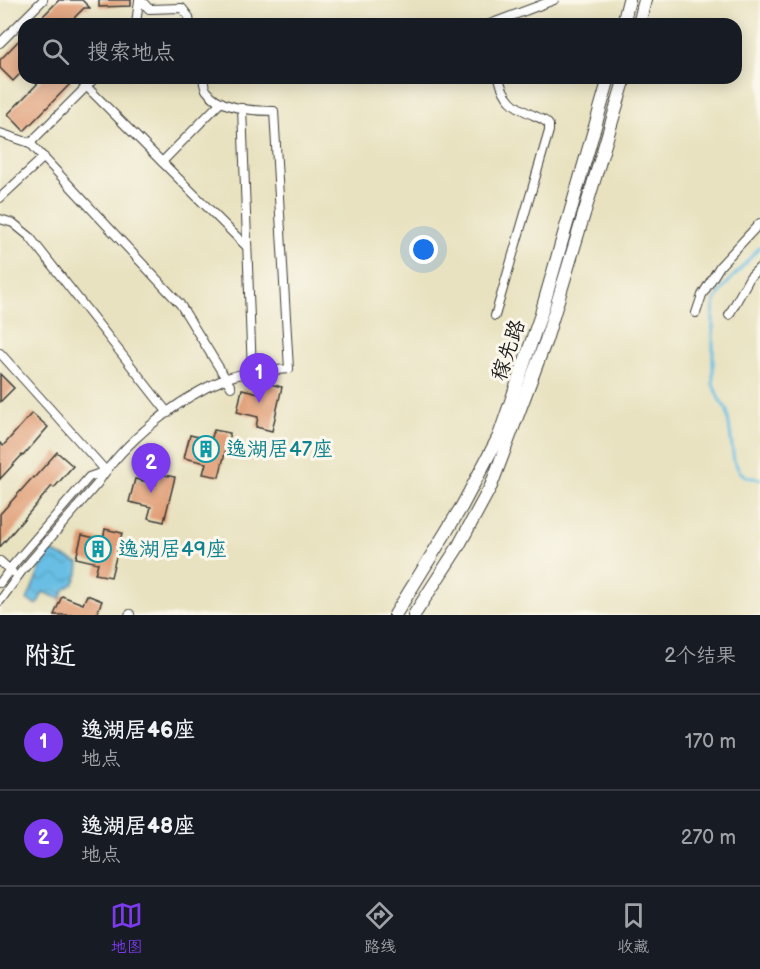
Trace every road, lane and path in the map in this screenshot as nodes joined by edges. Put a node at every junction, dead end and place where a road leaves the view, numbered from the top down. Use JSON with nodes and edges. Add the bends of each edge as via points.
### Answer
{"nodes":[{"id":1,"x":43,"y":0,"type":"edge"},
{"id":2,"x":140,"y":0,"type":"edge"},
{"id":3,"x":554,"y":0,"type":"edge"},
{"id":4,"x":629,"y":0,"type":"edge"},
{"id":5,"x":645,"y":0,"type":"edge"},
{"id":6,"x":27,"y":18,"type":"edge"},
{"id":7,"x":137,"y":18,"type":"edge"},
{"id":8,"x":189,"y":18,"type":"edge"},
{"id":9,"x":517,"y":18,"type":"edge"},
{"id":10,"x":624,"y":18,"type":"edge"},
{"id":11,"x":640,"y":18,"type":"edge"},
{"id":12,"x":18,"y":28,"type":"edge"},
{"id":13,"x":0,"y":44,"type":"edge"},
{"id":14,"x":83,"y":84,"type":"edge"},
{"id":15,"x":89,"y":84,"type":"edge"},
{"id":16,"x":204,"y":84,"type":"edge"},
{"id":17,"x":501,"y":84,"type":"edge"},
{"id":18,"x":607,"y":84,"type":"edge"},
{"id":19,"x":623,"y":84,"type":"edge"},
{"id":20,"x":86,"y":87,"type":"junction"},
{"id":21,"x":221,"y":102,"type":"junction"},
{"id":22,"x":242,"y":108,"type":"junction"},
{"id":23,"x":0,"y":133,"type":"edge"},
{"id":24,"x":30,"y":144,"type":"junction"},
{"id":25,"x":44,"y":157,"type":"junction"},
{"id":26,"x":162,"y":162,"type":"junction"},
{"id":27,"x":0,"y":198,"type":"edge"},
{"id":28,"x":0,"y":219,"type":"edge"},
{"id":29,"x":760,"y":223,"type":"edge"},
{"id":30,"x":247,"y":247,"type":"junction"},
{"id":31,"x":760,"y":267,"type":"edge"},
{"id":32,"x":696,"y":313,"type":"dead end"},
{"id":33,"x":729,"y":315,"type":"dead end"},
{"id":34,"x":495,"y":316,"type":"dead end"},
{"id":35,"x":0,"y":353,"type":"edge"},
{"id":36,"x":252,"y":372,"type":"junction"},
{"id":37,"x":228,"y":383,"type":"junction"},
{"id":38,"x":168,"y":412,"type":"junction"},
{"id":39,"x":106,"y":471,"type":"junction"},
{"id":40,"x":0,"y":561,"type":"edge"},
{"id":41,"x":10,"y":570,"type":"junction"},
{"id":42,"x":18,"y":577,"type":"junction"},
{"id":43,"x":0,"y":583,"type":"edge"},
{"id":44,"x":0,"y":601,"type":"edge"},
{"id":45,"x":395,"y":615,"type":"edge"},
{"id":46,"x":414,"y":615,"type":"edge"}],
"edges":[{"from":1,"to":6,"type":"street"},
{"from":2,"to":7,"type":"street"},
{"from":2,"to":8,"type":"street","via":[[149,9],[182,8]]},
{"from":3,"to":9,"type":"street"},
{"from":4,"to":10,"type":"main road"},
{"from":5,"to":11,"type":"main road"},
{"from":12,"to":13,"type":"street"},
{"from":14,"to":20,"type":"street"},
{"from":15,"to":20,"type":"street"},
{"from":16,"to":21,"type":"street","via":[[205,90]]},
{"from":17,"to":34,"type":"street","via":[[512,104],[546,121],[549,131]]},
{"from":18,"to":45,"type":"main road","name":"稼先路","via":[[540,317],[499,436],[462,506]]},
{"from":19,"to":46,"type":"main road","name":"稼先路","via":[[546,340],[500,464],[458,547]]},
{"from":20,"to":24,"type":"street"},
{"from":20,"to":26,"type":"street"},
{"from":21,"to":22,"type":"street"},
{"from":21,"to":26,"type":"street"},
{"from":22,"to":30,"type":"street"},
{"from":22,"to":36,"type":"street","via":[[274,111],[289,369]]},
{"from":23,"to":24,"type":"street"},
{"from":24,"to":25,"type":"street"},
{"from":25,"to":27,"type":"street"},
{"from":25,"to":37,"type":"street","via":[[180,304]]},
{"from":26,"to":30,"type":"street"},
{"from":28,"to":38,"type":"street","via":[[13,223],[29,236]]},
{"from":29,"to":32,"type":"street","via":[[720,266]]},
{"from":30,"to":36,"type":"street"},
{"from":31,"to":33,"type":"street"},
{"from":35,"to":39,"type":"street"},
{"from":36,"to":37,"type":"street"},
{"from":37,"to":38,"type":"street","via":[[196,394]]},
{"from":38,"to":39,"type":"street"},
{"from":39,"to":41,"type":"street","via":[[89,477]]},
{"from":39,"to":42,"type":"street"},
{"from":40,"to":41,"type":"street"},
{"from":41,"to":42,"type":"street"},
{"from":41,"to":43,"type":"street"},
{"from":42,"to":44,"type":"street"}]}
